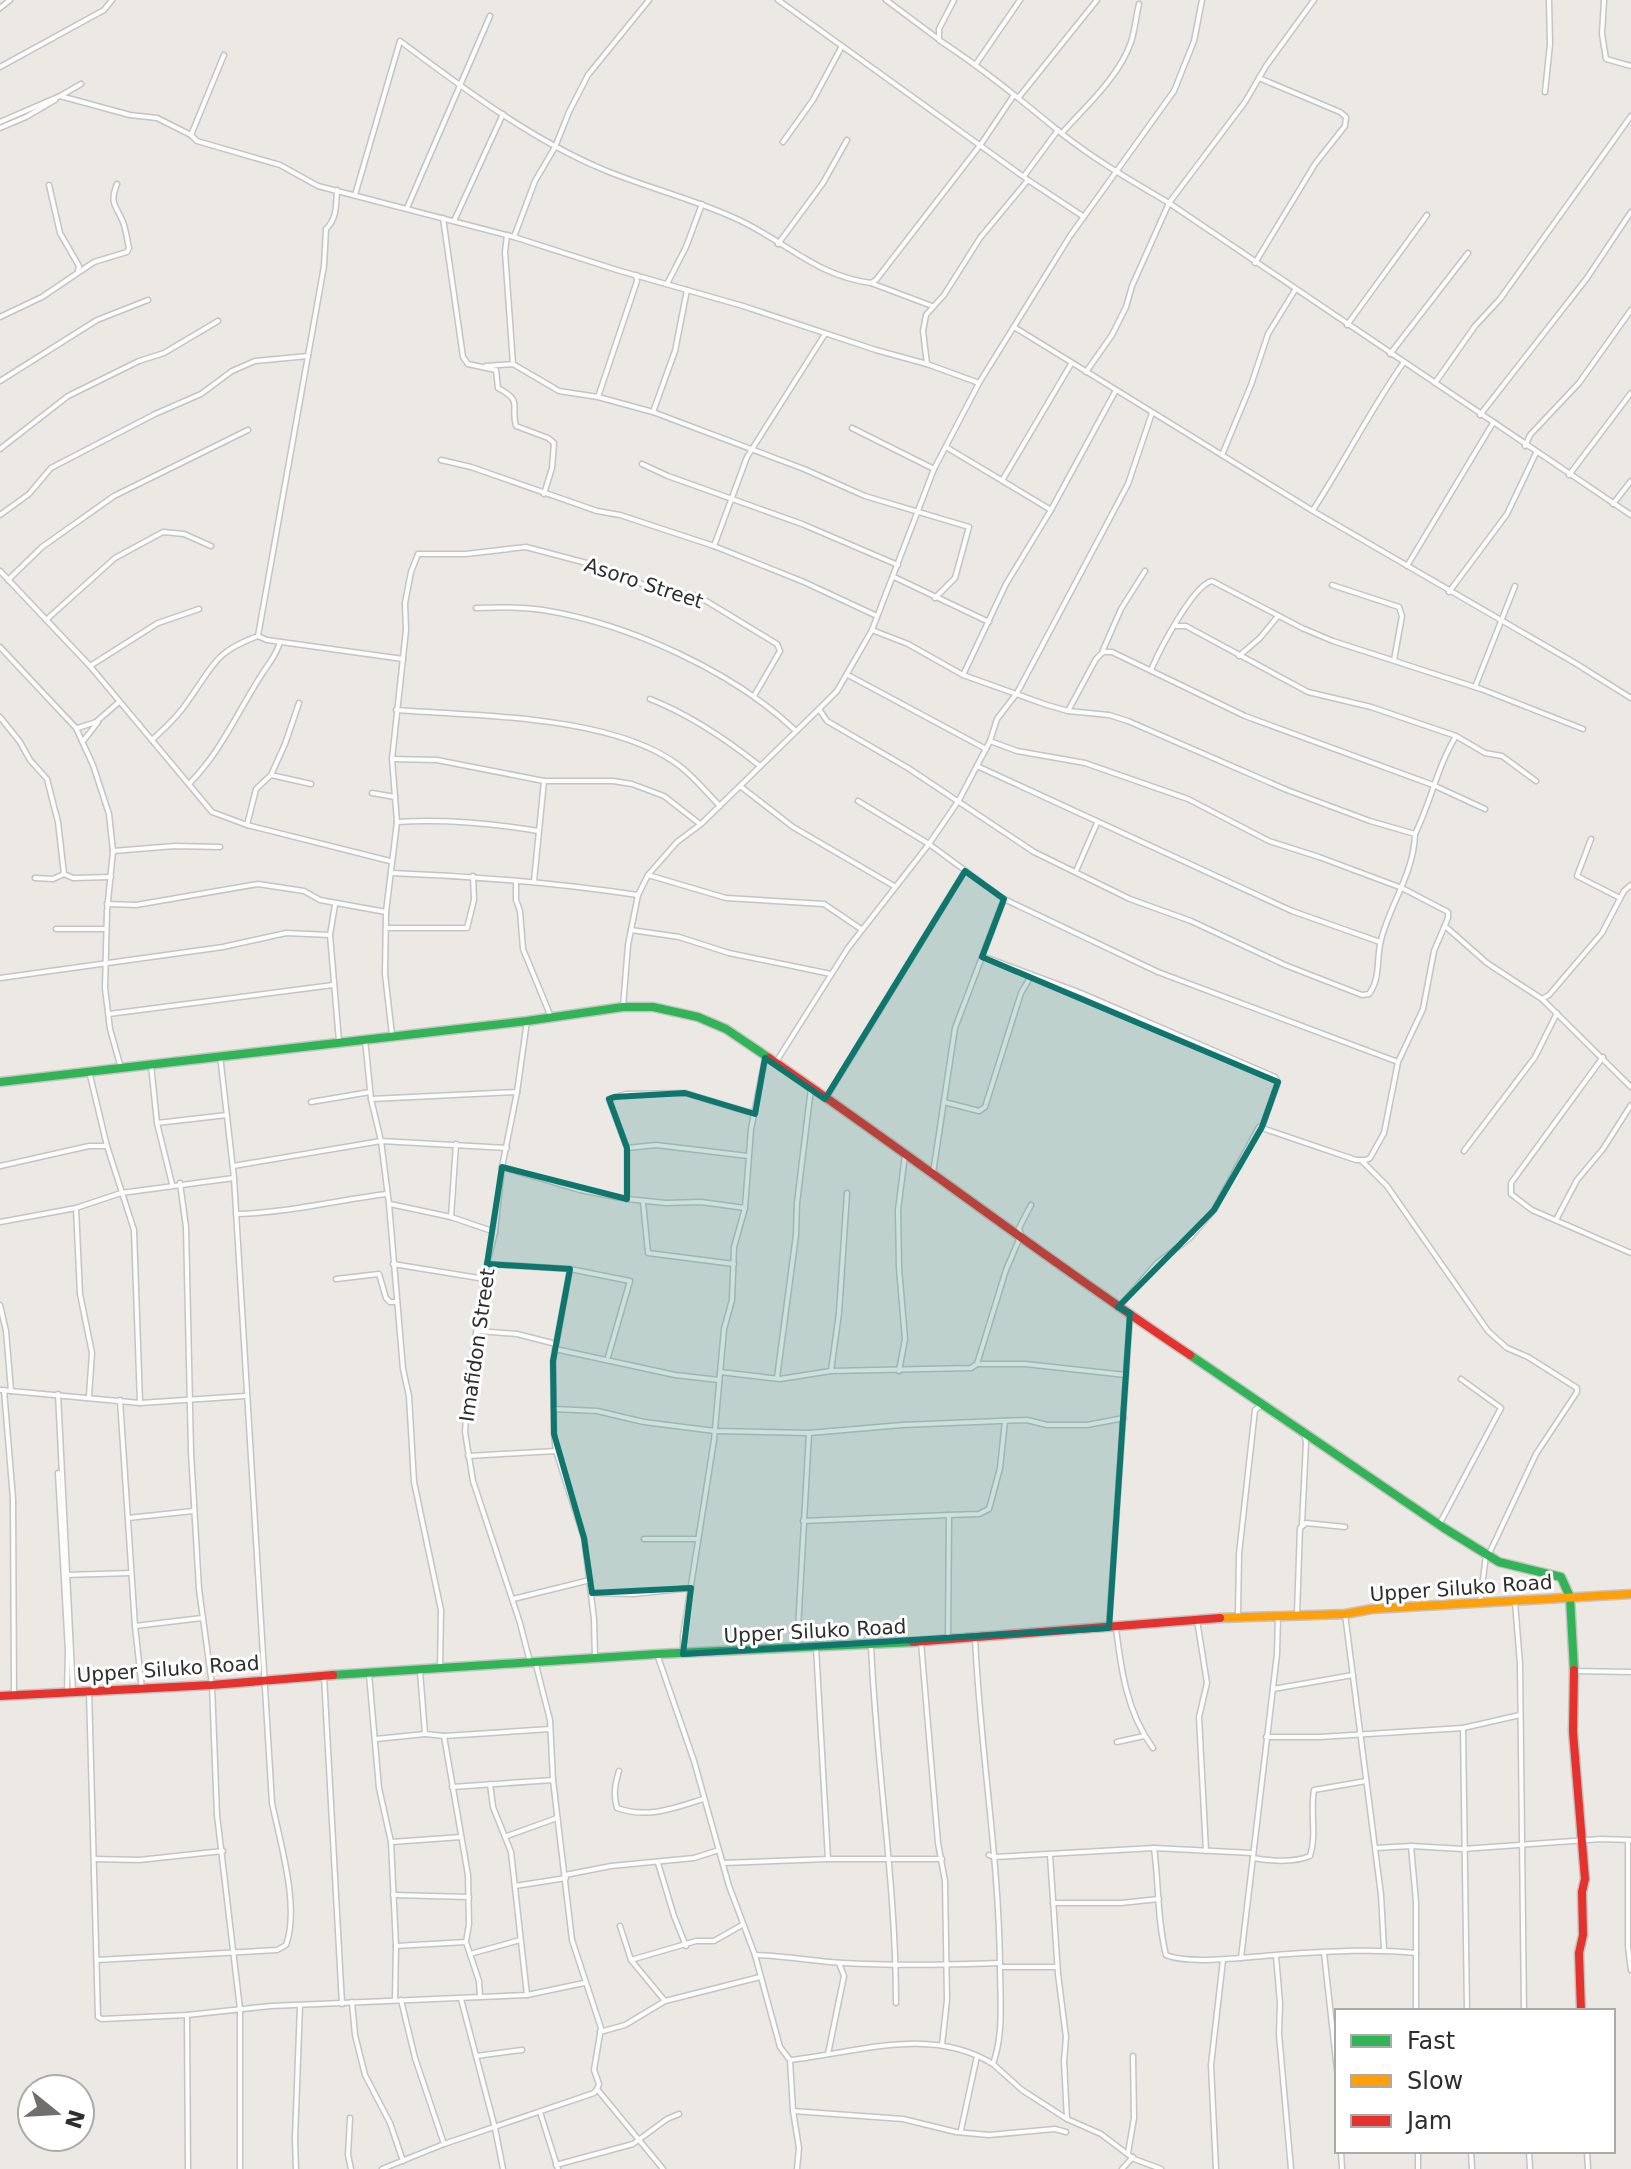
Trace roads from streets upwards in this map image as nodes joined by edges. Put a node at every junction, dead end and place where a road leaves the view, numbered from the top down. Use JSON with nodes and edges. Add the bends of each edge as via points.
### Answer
{"nodes":[{"id":1,"x":10,"y":0,"type":"edge"},
{"id":2,"x":112,"y":0,"type":"edge"},
{"id":3,"x":649,"y":0,"type":"edge"},
{"id":4,"x":778,"y":0,"type":"edge"},
{"id":5,"x":886,"y":0,"type":"edge"},
{"id":6,"x":954,"y":0,"type":"edge"},
{"id":7,"x":1020,"y":0,"type":"edge"},
{"id":8,"x":1097,"y":0,"type":"edge"},
{"id":9,"x":1202,"y":0,"type":"edge"},
{"id":10,"x":1314,"y":0,"type":"edge"},
{"id":11,"x":1549,"y":0,"type":"edge"},
{"id":12,"x":1604,"y":0,"type":"edge"},
{"id":13,"x":1139,"y":4,"type":"dead end"},
{"id":14,"x":0,"y":8,"type":"edge"},
{"id":15,"x":490,"y":16,"type":"dead end"},
{"id":16,"x":939,"y":40,"type":"junction"},
{"id":17,"x":842,"y":46,"type":"junction"},
{"id":18,"x":224,"y":55,"type":"dead end"},
{"id":19,"x":976,"y":64,"type":"junction"},
{"id":20,"x":1631,"y":66,"type":"edge"},
{"id":21,"x":0,"y":67,"type":"edge"},
{"id":22,"x":1259,"y":78,"type":"junction"},
{"id":23,"x":81,"y":84,"type":"dead end"},
{"id":24,"x":462,"y":85,"type":"junction"},
{"id":25,"x":1545,"y":92,"type":"dead end"},
{"id":26,"x":1016,"y":96,"type":"junction"},
{"id":27,"x":503,"y":114,"type":"junction"},
{"id":28,"x":1631,"y":116,"type":"edge"},
{"id":29,"x":0,"y":122,"type":"edge"},
{"id":30,"x":0,"y":128,"type":"edge"},
{"id":31,"x":1060,"y":132,"type":"junction"},
{"id":32,"x":191,"y":135,"type":"junction"},
{"id":33,"x":847,"y":140,"type":"dead end"},
{"id":34,"x":783,"y":142,"type":"dead end"},
{"id":35,"x":981,"y":144,"type":"junction"},
{"id":36,"x":555,"y":147,"type":"junction"},
{"id":37,"x":1116,"y":172,"type":"junction"},
{"id":38,"x":1026,"y":178,"type":"junction"},
{"id":39,"x":117,"y":184,"type":"dead end"},
{"id":40,"x":49,"y":185,"type":"dead end"},
{"id":41,"x":337,"y":190,"type":"junction"},
{"id":42,"x":355,"y":195,"type":"junction"},
{"id":43,"x":1169,"y":203,"type":"junction"},
{"id":44,"x":702,"y":204,"type":"junction"},
{"id":45,"x":407,"y":208,"type":"junction"},
{"id":46,"x":1631,"y":212,"type":"edge"},
{"id":47,"x":1427,"y":215,"type":"dead end"},
{"id":48,"x":1084,"y":217,"type":"junction"},
{"id":49,"x":443,"y":218,"type":"junction"},
{"id":50,"x":454,"y":221,"type":"junction"},
{"id":51,"x":507,"y":235,"type":"junction"},
{"id":52,"x":514,"y":237,"type":"junction"},
{"id":53,"x":778,"y":244,"type":"junction"},
{"id":54,"x":1468,"y":253,"type":"dead end"},
{"id":55,"x":1255,"y":263,"type":"junction"},
{"id":56,"x":77,"y":273,"type":"junction"},
{"id":57,"x":636,"y":275,"type":"junction"},
{"id":58,"x":871,"y":283,"type":"junction"},
{"id":59,"x":667,"y":284,"type":"junction"},
{"id":60,"x":1296,"y":289,"type":"dead end"},
{"id":61,"x":687,"y":290,"type":"junction"},
{"id":62,"x":148,"y":300,"type":"dead end"},
{"id":63,"x":932,"y":306,"type":"junction"},
{"id":64,"x":1631,"y":310,"type":"edge"},
{"id":65,"x":0,"y":317,"type":"edge"},
{"id":66,"x":218,"y":321,"type":"dead end"},
{"id":67,"x":1347,"y":325,"type":"junction"},
{"id":68,"x":1014,"y":327,"type":"junction"},
{"id":69,"x":825,"y":334,"type":"junction"},
{"id":70,"x":1390,"y":354,"type":"junction"},
{"id":71,"x":308,"y":356,"type":"junction"},
{"id":72,"x":1404,"y":362,"type":"junction"},
{"id":73,"x":513,"y":364,"type":"junction"},
{"id":74,"x":927,"y":364,"type":"junction"},
{"id":75,"x":1072,"y":364,"type":"junction"},
{"id":76,"x":486,"y":366,"type":"junction"},
{"id":77,"x":1086,"y":372,"type":"junction"},
{"id":78,"x":0,"y":381,"type":"edge"},
{"id":79,"x":979,"y":383,"type":"junction"},
{"id":80,"x":1435,"y":383,"type":"junction"},
{"id":81,"x":1116,"y":390,"type":"junction"},
{"id":82,"x":1631,"y":393,"type":"edge"},
{"id":83,"x":598,"y":397,"type":"junction"},
{"id":84,"x":653,"y":412,"type":"junction"},
{"id":85,"x":1152,"y":413,"type":"junction"},
{"id":86,"x":1480,"y":415,"type":"junction"},
{"id":87,"x":1493,"y":423,"type":"junction"},
{"id":88,"x":852,"y":428,"type":"dead end"},
{"id":89,"x":248,"y":430,"type":"dead end"},
{"id":90,"x":1525,"y":446,"type":"junction"},
{"id":91,"x":946,"y":447,"type":"junction"},
{"id":92,"x":0,"y":449,"type":"edge"},
{"id":93,"x":752,"y":451,"type":"junction"},
{"id":94,"x":1536,"y":453,"type":"junction"},
{"id":95,"x":1222,"y":455,"type":"junction"},
{"id":96,"x":441,"y":460,"type":"dead end"},
{"id":97,"x":642,"y":464,"type":"dead end"},
{"id":98,"x":934,"y":469,"type":"junction"},
{"id":99,"x":1569,"y":475,"type":"junction"},
{"id":100,"x":1003,"y":479,"type":"junction"},
{"id":101,"x":1631,"y":481,"type":"edge"},
{"id":102,"x":544,"y":495,"type":"junction"},
{"id":103,"x":733,"y":499,"type":"junction"},
{"id":104,"x":1613,"y":504,"type":"junction"},
{"id":105,"x":1051,"y":510,"type":"junction"},
{"id":106,"x":1313,"y":511,"type":"junction"},
{"id":107,"x":918,"y":513,"type":"junction"},
{"id":108,"x":0,"y":515,"type":"edge"},
{"id":109,"x":1631,"y":515,"type":"edge"},
{"id":110,"x":211,"y":546,"type":"dead end"},
{"id":111,"x":714,"y":546,"type":"junction"},
{"id":112,"x":898,"y":565,"type":"junction"},
{"id":113,"x":1407,"y":566,"type":"junction"},
{"id":114,"x":0,"y":571,"type":"edge"},
{"id":115,"x":1145,"y":571,"type":"dead end"},
{"id":116,"x":893,"y":576,"type":"junction"},
{"id":117,"x":8,"y":580,"type":"junction"},
{"id":118,"x":1332,"y":585,"type":"dead end"},
{"id":119,"x":1515,"y":586,"type":"dead end"},
{"id":120,"x":1449,"y":592,"type":"junction"},
{"id":121,"x":935,"y":598,"type":"junction"},
{"id":122,"x":476,"y":608,"type":"dead end"},
{"id":123,"x":199,"y":609,"type":"dead end"},
{"id":124,"x":877,"y":616,"type":"junction"},
{"id":125,"x":1278,"y":616,"type":"dead end"},
{"id":126,"x":46,"y":620,"type":"junction"},
{"id":127,"x":1501,"y":621,"type":"junction"},
{"id":128,"x":989,"y":622,"type":"junction"},
{"id":129,"x":1174,"y":627,"type":"junction"},
{"id":130,"x":872,"y":630,"type":"junction"},
{"id":131,"x":258,"y":636,"type":"junction"},
{"id":132,"x":280,"y":642,"type":"junction"},
{"id":133,"x":0,"y":647,"type":"edge"},
{"id":134,"x":1103,"y":652,"type":"junction"},
{"id":135,"x":1239,"y":656,"type":"junction"},
{"id":136,"x":403,"y":659,"type":"junction"},
{"id":137,"x":1394,"y":661,"type":"junction"},
{"id":138,"x":90,"y":666,"type":"junction"},
{"id":139,"x":1151,"y":670,"type":"junction"},
{"id":140,"x":848,"y":675,"type":"junction"},
{"id":141,"x":963,"y":675,"type":"junction"},
{"id":142,"x":1475,"y":687,"type":"junction"},
{"id":143,"x":1017,"y":693,"type":"junction"},
{"id":144,"x":754,"y":696,"type":"junction"},
{"id":145,"x":1631,"y":698,"type":"edge"},
{"id":146,"x":650,"y":699,"type":"dead end"},
{"id":147,"x":119,"y":702,"type":"junction"},
{"id":148,"x":299,"y":703,"type":"dead end"},
{"id":149,"x":819,"y":709,"type":"junction"},
{"id":150,"x":396,"y":710,"type":"junction"},
{"id":151,"x":1068,"y":711,"type":"junction"},
{"id":152,"x":0,"y":717,"type":"edge"},
{"id":153,"x":99,"y":720,"type":"junction"},
{"id":154,"x":76,"y":728,"type":"junction"},
{"id":155,"x":1583,"y":729,"type":"dead end"},
{"id":156,"x":796,"y":731,"type":"junction"},
{"id":157,"x":1456,"y":736,"type":"junction"},
{"id":158,"x":152,"y":740,"type":"junction"},
{"id":159,"x":990,"y":741,"type":"junction"},
{"id":160,"x":84,"y":742,"type":"junction"},
{"id":161,"x":986,"y":749,"type":"junction"},
{"id":162,"x":392,"y":759,"type":"junction"},
{"id":163,"x":760,"y":766,"type":"junction"},
{"id":164,"x":977,"y":766,"type":"junction"},
{"id":165,"x":271,"y":775,"type":"junction"},
{"id":166,"x":544,"y":781,"type":"junction"},
{"id":167,"x":1536,"y":781,"type":"dead end"},
{"id":168,"x":188,"y":784,"type":"junction"},
{"id":169,"x":311,"y":784,"type":"dead end"},
{"id":170,"x":1433,"y":785,"type":"junction"},
{"id":171,"x":740,"y":786,"type":"junction"},
{"id":172,"x":372,"y":793,"type":"dead end"},
{"id":173,"x":395,"y":797,"type":"junction"},
{"id":174,"x":959,"y":800,"type":"junction"},
{"id":175,"x":858,"y":801,"type":"dead end"},
{"id":176,"x":720,"y":806,"type":"junction"},
{"id":177,"x":1485,"y":809,"type":"dead end"},
{"id":178,"x":397,"y":822,"type":"junction"},
{"id":179,"x":1097,"y":823,"type":"junction"},
{"id":180,"x":701,"y":824,"type":"junction"},
{"id":181,"x":247,"y":825,"type":"junction"},
{"id":182,"x":538,"y":831,"type":"junction"},
{"id":183,"x":1415,"y":834,"type":"junction"},
{"id":184,"x":1591,"y":839,"type":"dead end"},
{"id":185,"x":929,"y":844,"type":"junction"},
{"id":186,"x":220,"y":847,"type":"dead end"},
{"id":187,"x":113,"y":851,"type":"junction"},
{"id":188,"x":390,"y":861,"type":"junction"},
{"id":189,"x":965,"y":871,"type":"junction"},
{"id":190,"x":1076,"y":871,"type":"junction"},
{"id":191,"x":391,"y":873,"type":"junction"},
{"id":192,"x":64,"y":874,"type":"junction"},
{"id":193,"x":648,"y":875,"type":"junction"},
{"id":194,"x":473,"y":876,"type":"junction"},
{"id":195,"x":111,"y":877,"type":"junction"},
{"id":196,"x":35,"y":878,"type":"dead end"},
{"id":197,"x":534,"y":881,"type":"junction"},
{"id":198,"x":516,"y":882,"type":"junction"},
{"id":199,"x":1631,"y":885,"type":"edge"},
{"id":200,"x":894,"y":886,"type":"junction"},
{"id":201,"x":1402,"y":888,"type":"junction"},
{"id":202,"x":638,"y":895,"type":"junction"},
{"id":203,"x":1620,"y":898,"type":"junction"},
{"id":204,"x":1004,"y":899,"type":"junction"},
{"id":205,"x":335,"y":903,"type":"junction"},
{"id":206,"x":107,"y":904,"type":"junction"},
{"id":207,"x":386,"y":912,"type":"junction"},
{"id":208,"x":1445,"y":926,"type":"junction"},
{"id":209,"x":387,"y":928,"type":"junction"},
{"id":210,"x":56,"y":929,"type":"dead end"},
{"id":211,"x":106,"y":929,"type":"junction"},
{"id":212,"x":861,"y":929,"type":"junction"},
{"id":213,"x":631,"y":930,"type":"junction"},
{"id":214,"x":330,"y":935,"type":"junction"},
{"id":215,"x":1380,"y":942,"type":"junction"},
{"id":216,"x":982,"y":956,"type":"junction"},
{"id":217,"x":105,"y":963,"type":"junction"},
{"id":218,"x":831,"y":974,"type":"junction"},
{"id":219,"x":1031,"y":976,"type":"dead end"},
{"id":220,"x":0,"y":978,"type":"edge"},
{"id":221,"x":333,"y":985,"type":"junction"},
{"id":222,"x":1542,"y":999,"type":"junction"},
{"id":223,"x":623,"y":1007,"type":"junction"},
{"id":224,"x":1557,"y":1013,"type":"junction"},
{"id":225,"x":108,"y":1014,"type":"junction"},
{"id":226,"x":551,"y":1018,"type":"junction"},
{"id":227,"x":527,"y":1021,"type":"junction"},
{"id":228,"x":392,"y":1035,"type":"junction"},
{"id":229,"x":365,"y":1039,"type":"junction"},
{"id":230,"x":339,"y":1041,"type":"junction"},
{"id":231,"x":220,"y":1055,"type":"junction"},
{"id":232,"x":1603,"y":1057,"type":"junction"},
{"id":233,"x":765,"y":1058,"type":"junction"},
{"id":234,"x":776,"y":1062,"type":"junction"},
{"id":235,"x":1398,"y":1062,"type":"junction"},
{"id":236,"x":151,"y":1065,"type":"junction"},
{"id":237,"x":121,"y":1068,"type":"junction"},
{"id":238,"x":89,"y":1071,"type":"junction"},
{"id":239,"x":0,"y":1082,"type":"edge"},
{"id":240,"x":1631,"y":1087,"type":"edge"},
{"id":241,"x":811,"y":1088,"type":"junction"},
{"id":242,"x":370,"y":1092,"type":"junction"},
{"id":243,"x":517,"y":1092,"type":"junction"},
{"id":244,"x":371,"y":1099,"type":"junction"},
{"id":245,"x":825,"y":1099,"type":"junction"},
{"id":246,"x":311,"y":1102,"type":"dead end"},
{"id":247,"x":944,"y":1102,"type":"junction"},
{"id":248,"x":1631,"y":1105,"type":"edge"},
{"id":249,"x":755,"y":1112,"type":"junction"},
{"id":250,"x":227,"y":1115,"type":"junction"},
{"id":251,"x":157,"y":1123,"type":"junction"},
{"id":252,"x":1262,"y":1127,"type":"junction"},
{"id":253,"x":381,"y":1141,"type":"junction"},
{"id":254,"x":456,"y":1144,"type":"junction"},
{"id":255,"x":107,"y":1146,"type":"junction"},
{"id":256,"x":507,"y":1148,"type":"junction"},
{"id":257,"x":627,"y":1148,"type":"junction"},
{"id":258,"x":1464,"y":1151,"type":"dead end"},
{"id":259,"x":905,"y":1155,"type":"junction"},
{"id":260,"x":749,"y":1156,"type":"junction"},
{"id":261,"x":1362,"y":1161,"type":"junction"},
{"id":262,"x":0,"y":1166,"type":"edge"},
{"id":263,"x":233,"y":1166,"type":"junction"},
{"id":264,"x":502,"y":1167,"type":"junction"},
{"id":265,"x":933,"y":1174,"type":"junction"},
{"id":266,"x":234,"y":1178,"type":"junction"},
{"id":267,"x":180,"y":1183,"type":"junction"},
{"id":268,"x":172,"y":1184,"type":"junction"},
{"id":269,"x":121,"y":1193,"type":"junction"},
{"id":270,"x":847,"y":1193,"type":"dead end"},
{"id":271,"x":387,"y":1194,"type":"junction"},
{"id":272,"x":627,"y":1199,"type":"junction"},
{"id":273,"x":643,"y":1201,"type":"junction"},
{"id":274,"x":389,"y":1204,"type":"junction"},
{"id":275,"x":1031,"y":1205,"type":"dead end"},
{"id":276,"x":76,"y":1208,"type":"junction"},
{"id":277,"x":745,"y":1208,"type":"junction"},
{"id":278,"x":236,"y":1214,"type":"junction"},
{"id":279,"x":451,"y":1217,"type":"junction"},
{"id":280,"x":1556,"y":1220,"type":"junction"},
{"id":281,"x":0,"y":1222,"type":"edge"},
{"id":282,"x":495,"y":1232,"type":"junction"},
{"id":283,"x":1021,"y":1235,"type":"junction"},
{"id":284,"x":1631,"y":1253,"type":"edge"},
{"id":285,"x":393,"y":1264,"type":"junction"},
{"id":286,"x":487,"y":1264,"type":"junction"},
{"id":287,"x":734,"y":1264,"type":"junction"},
{"id":288,"x":570,"y":1269,"type":"junction"},
{"id":289,"x":336,"y":1279,"type":"dead end"},
{"id":290,"x":485,"y":1279,"type":"junction"},
{"id":291,"x":397,"y":1302,"type":"junction"},
{"id":292,"x":0,"y":1305,"type":"edge"},
{"id":293,"x":1118,"y":1307,"type":"junction"},
{"id":294,"x":1130,"y":1313,"type":"junction"},
{"id":295,"x":478,"y":1331,"type":"junction"},
{"id":296,"x":555,"y":1346,"type":"junction"},
{"id":297,"x":608,"y":1357,"type":"dead end"},
{"id":298,"x":977,"y":1364,"type":"junction"},
{"id":299,"x":831,"y":1371,"type":"junction"},
{"id":300,"x":899,"y":1371,"type":"junction"},
{"id":301,"x":720,"y":1372,"type":"junction"},
{"id":302,"x":1126,"y":1375,"type":"junction"},
{"id":303,"x":777,"y":1378,"type":"junction"},
{"id":304,"x":1461,"y":1379,"type":"dead end"},
{"id":305,"x":719,"y":1380,"type":"junction"},
{"id":306,"x":2,"y":1390,"type":"edge"},
{"id":307,"x":11,"y":1391,"type":"junction"},
{"id":308,"x":58,"y":1394,"type":"junction"},
{"id":309,"x":245,"y":1396,"type":"junction"},
{"id":310,"x":89,"y":1397,"type":"junction"},
{"id":311,"x":120,"y":1400,"type":"junction"},
{"id":312,"x":191,"y":1400,"type":"junction"},
{"id":313,"x":140,"y":1403,"type":"junction"},
{"id":314,"x":1264,"y":1404,"type":"junction"},
{"id":315,"x":554,"y":1409,"type":"junction"},
{"id":316,"x":1124,"y":1418,"type":"junction"},
{"id":317,"x":1005,"y":1421,"type":"junction"},
{"id":318,"x":1303,"y":1430,"type":"junction"},
{"id":319,"x":715,"y":1431,"type":"junction"},
{"id":320,"x":809,"y":1433,"type":"junction"},
{"id":321,"x":556,"y":1451,"type":"junction"},
{"id":322,"x":468,"y":1456,"type":"junction"},
{"id":323,"x":58,"y":1473,"type":"dead end"},
{"id":324,"x":193,"y":1511,"type":"junction"},
{"id":325,"x":949,"y":1515,"type":"junction"},
{"id":326,"x":127,"y":1519,"type":"junction"},
{"id":327,"x":803,"y":1521,"type":"junction"},
{"id":328,"x":1302,"y":1524,"type":"junction"},
{"id":329,"x":1439,"y":1525,"type":"junction"},
{"id":330,"x":1345,"y":1527,"type":"dead end"},
{"id":331,"x":644,"y":1539,"type":"dead end"},
{"id":332,"x":698,"y":1539,"type":"junction"},
{"id":333,"x":1487,"y":1555,"type":"junction"},
{"id":334,"x":131,"y":1575,"type":"junction"},
{"id":335,"x":66,"y":1576,"type":"junction"},
{"id":336,"x":590,"y":1580,"type":"junction"},
{"id":337,"x":691,"y":1588,"type":"junction"},
{"id":338,"x":592,"y":1593,"type":"junction"},
{"id":339,"x":1631,"y":1594,"type":"edge"},
{"id":340,"x":1570,"y":1597,"type":"junction"},
{"id":341,"x":513,"y":1599,"type":"junction"},
{"id":342,"x":1515,"y":1602,"type":"junction"},
{"id":343,"x":1480,"y":1604,"type":"junction"},
{"id":344,"x":1345,"y":1614,"type":"junction"},
{"id":345,"x":1297,"y":1615,"type":"junction"},
{"id":346,"x":1278,"y":1616,"type":"junction"},
{"id":347,"x":1238,"y":1617,"type":"junction"},
{"id":348,"x":202,"y":1618,"type":"junction"},
{"id":349,"x":1197,"y":1620,"type":"junction"},
{"id":350,"x":135,"y":1626,"type":"junction"},
{"id":351,"x":1112,"y":1628,"type":"junction"},
{"id":352,"x":975,"y":1638,"type":"junction"},
{"id":353,"x":948,"y":1640,"type":"junction"},
{"id":354,"x":921,"y":1642,"type":"junction"},
{"id":355,"x":871,"y":1645,"type":"junction"},
{"id":356,"x":816,"y":1646,"type":"junction"},
{"id":357,"x":797,"y":1648,"type":"junction"},
{"id":358,"x":657,"y":1654,"type":"junction"},
{"id":359,"x":683,"y":1654,"type":"junction"},
{"id":360,"x":595,"y":1658,"type":"junction"},
{"id":361,"x":533,"y":1662,"type":"junction"},
{"id":362,"x":440,"y":1669,"type":"junction"},
{"id":363,"x":420,"y":1671,"type":"junction"},
{"id":364,"x":1574,"y":1671,"type":"junction"},
{"id":365,"x":1631,"y":1672,"type":"edge"},
{"id":366,"x":369,"y":1674,"type":"junction"},
{"id":367,"x":1353,"y":1675,"type":"junction"},
{"id":368,"x":324,"y":1676,"type":"junction"},
{"id":369,"x":266,"y":1679,"type":"junction"},
{"id":370,"x":212,"y":1685,"type":"junction"},
{"id":371,"x":142,"y":1689,"type":"junction"},
{"id":372,"x":1273,"y":1689,"type":"junction"},
{"id":373,"x":89,"y":1691,"type":"junction"},
{"id":374,"x":70,"y":1692,"type":"junction"},
{"id":375,"x":14,"y":1695,"type":"junction"},
{"id":376,"x":0,"y":1696,"type":"edge"},
{"id":377,"x":1520,"y":1715,"type":"junction"},
{"id":378,"x":1463,"y":1728,"type":"junction"},
{"id":379,"x":550,"y":1729,"type":"junction"},
{"id":380,"x":425,"y":1734,"type":"junction"},
{"id":381,"x":1362,"y":1735,"type":"junction"},
{"id":382,"x":444,"y":1736,"type":"junction"},
{"id":383,"x":1142,"y":1736,"type":"junction"},
{"id":384,"x":1266,"y":1737,"type":"junction"},
{"id":385,"x":375,"y":1739,"type":"junction"},
{"id":386,"x":1153,"y":1748,"type":"dead end"},
{"id":387,"x":619,"y":1771,"type":"dead end"},
{"id":388,"x":553,"y":1780,"type":"junction"},
{"id":389,"x":1367,"y":1780,"type":"junction"},
{"id":390,"x":490,"y":1784,"type":"junction"},
{"id":391,"x":452,"y":1787,"type":"junction"},
{"id":392,"x":703,"y":1799,"type":"junction"},
{"id":393,"x":557,"y":1818,"type":"junction"},
{"id":394,"x":507,"y":1836,"type":"junction"},
{"id":395,"x":461,"y":1837,"type":"junction"},
{"id":396,"x":1582,"y":1840,"type":"junction"},
{"id":397,"x":1630,"y":1841,"type":"edge"},
{"id":398,"x":391,"y":1842,"type":"junction"},
{"id":399,"x":1522,"y":1844,"type":"junction"},
{"id":400,"x":1411,"y":1846,"type":"junction"},
{"id":401,"x":1154,"y":1848,"type":"junction"},
{"id":402,"x":1376,"y":1848,"type":"junction"},
{"id":403,"x":1463,"y":1849,"type":"junction"},
{"id":404,"x":719,"y":1850,"type":"junction"},
{"id":405,"x":223,"y":1851,"type":"junction"},
{"id":406,"x":1206,"y":1851,"type":"junction"},
{"id":407,"x":1050,"y":1855,"type":"junction"},
{"id":408,"x":1253,"y":1855,"type":"junction"},
{"id":409,"x":991,"y":1856,"type":"junction"},
{"id":410,"x":95,"y":1859,"type":"junction"},
{"id":411,"x":828,"y":1859,"type":"junction"},
{"id":412,"x":887,"y":1859,"type":"junction"},
{"id":413,"x":942,"y":1859,"type":"junction"},
{"id":414,"x":658,"y":1863,"type":"junction"},
{"id":415,"x":723,"y":1863,"type":"junction"},
{"id":416,"x":565,"y":1877,"type":"junction"},
{"id":417,"x":515,"y":1886,"type":"junction"},
{"id":418,"x":393,"y":1895,"type":"junction"},
{"id":419,"x":469,"y":1897,"type":"junction"},
{"id":420,"x":1159,"y":1899,"type":"junction"},
{"id":421,"x":1053,"y":1903,"type":"junction"},
{"id":422,"x":742,"y":1925,"type":"junction"},
{"id":423,"x":620,"y":1926,"type":"dead end"},
{"id":424,"x":520,"y":1940,"type":"junction"},
{"id":425,"x":466,"y":1942,"type":"junction"},
{"id":426,"x":396,"y":1946,"type":"junction"},
{"id":427,"x":686,"y":1946,"type":"junction"},
{"id":428,"x":1629,"y":1947,"type":"edge"},
{"id":429,"x":1384,"y":1949,"type":"junction"},
{"id":430,"x":234,"y":1953,"type":"junction"},
{"id":431,"x":1323,"y":1953,"type":"junction"},
{"id":432,"x":1416,"y":1953,"type":"junction"},
{"id":433,"x":470,"y":1954,"type":"junction"},
{"id":434,"x":755,"y":1955,"type":"junction"},
{"id":435,"x":1275,"y":1955,"type":"junction"},
{"id":436,"x":1241,"y":1958,"type":"junction"},
{"id":437,"x":97,"y":1960,"type":"junction"},
{"id":438,"x":631,"y":1960,"type":"junction"},
{"id":439,"x":1223,"y":1960,"type":"junction"},
{"id":440,"x":839,"y":1963,"type":"junction"},
{"id":441,"x":896,"y":1965,"type":"junction"},
{"id":442,"x":947,"y":1965,"type":"junction"},
{"id":443,"x":1000,"y":1965,"type":"junction"},
{"id":444,"x":1057,"y":1967,"type":"junction"},
{"id":445,"x":1631,"y":1970,"type":"edge"},
{"id":446,"x":760,"y":1977,"type":"junction"},
{"id":447,"x":584,"y":1983,"type":"junction"},
{"id":448,"x":527,"y":1995,"type":"junction"},
{"id":449,"x":480,"y":1998,"type":"junction"},
{"id":450,"x":398,"y":1999,"type":"junction"},
{"id":451,"x":461,"y":1999,"type":"junction"},
{"id":452,"x":665,"y":2001,"type":"junction"},
{"id":453,"x":352,"y":2002,"type":"junction"},
{"id":454,"x":896,"y":2003,"type":"dead end"},
{"id":455,"x":342,"y":2004,"type":"junction"},
{"id":456,"x":300,"y":2005,"type":"junction"},
{"id":457,"x":240,"y":2009,"type":"junction"},
{"id":458,"x":1416,"y":2009,"type":"edge"},
{"id":459,"x":1467,"y":2009,"type":"edge"},
{"id":460,"x":1524,"y":2009,"type":"edge"},
{"id":461,"x":1581,"y":2009,"type":"edge"},
{"id":462,"x":187,"y":2015,"type":"junction"},
{"id":463,"x":1330,"y":2018,"type":"junction"},
{"id":464,"x":1335,"y":2018,"type":"edge"},
{"id":465,"x":600,"y":2032,"type":"junction"},
{"id":466,"x":942,"y":2046,"type":"junction"},
{"id":467,"x":522,"y":2050,"type":"dead end"},
{"id":468,"x":828,"y":2054,"type":"junction"},
{"id":469,"x":1335,"y":2055,"type":"edge"},
{"id":470,"x":476,"y":2056,"type":"junction"},
{"id":471,"x":977,"y":2056,"type":"junction"},
{"id":472,"x":1133,"y":2056,"type":"dead end"},
{"id":473,"x":790,"y":2060,"type":"junction"},
{"id":474,"x":993,"y":2064,"type":"junction"},
{"id":475,"x":597,"y":2089,"type":"junction"},
{"id":476,"x":793,"y":2111,"type":"junction"},
{"id":477,"x":540,"y":2112,"type":"junction"},
{"id":478,"x":679,"y":2114,"type":"dead end"},
{"id":479,"x":350,"y":2118,"type":"dead end"},
{"id":480,"x":1067,"y":2119,"type":"junction"},
{"id":481,"x":495,"y":2128,"type":"junction"},
{"id":482,"x":961,"y":2130,"type":"dead end"},
{"id":483,"x":1066,"y":2132,"type":"dead end"},
{"id":484,"x":639,"y":2138,"type":"junction"},
{"id":485,"x":444,"y":2144,"type":"junction"},
{"id":486,"x":1130,"y":2156,"type":"junction"},
{"id":487,"x":403,"y":2161,"type":"junction"},
{"id":488,"x":396,"y":2167,"type":"edge"},
{"id":489,"x":557,"y":2167,"type":"edge"},
{"id":490,"x":188,"y":2169,"type":"edge"},
{"id":491,"x":240,"y":2169,"type":"edge"},
{"id":492,"x":296,"y":2169,"type":"edge"},
{"id":493,"x":351,"y":2169,"type":"edge"},
{"id":494,"x":382,"y":2169,"type":"edge"},
{"id":495,"x":503,"y":2169,"type":"edge"},
{"id":496,"x":663,"y":2169,"type":"edge"},
{"id":497,"x":797,"y":2169,"type":"edge"},
{"id":498,"x":1122,"y":2169,"type":"edge"},
{"id":499,"x":1161,"y":2169,"type":"edge"},
{"id":500,"x":1216,"y":2169,"type":"edge"},
{"id":501,"x":1291,"y":2169,"type":"edge"}],
"edges":[{"from":1,"to":14,"type":"street"},
{"from":2,"to":21,"type":"street","via":[[104,10]]},
{"from":3,"to":36,"type":"street","via":[[588,75]]},
{"from":4,"to":17,"type":"street"},
{"from":5,"to":16,"type":"street"},
{"from":6,"to":16,"type":"street"},
{"from":7,"to":19,"type":"street"},
{"from":8,"to":26,"type":"street"},
{"from":9,"to":37,"type":"street","via":[[1194,41],[1174,91]]},
{"from":10,"to":22,"type":"street"},
{"from":11,"to":25,"type":"street"},
{"from":12,"to":20,"type":"street","via":[[1606,59]]},
{"from":13,"to":31,"type":"street","via":[[1125,55]]},
{"from":15,"to":24,"type":"street"},
{"from":16,"to":19,"type":"street"},
{"from":17,"to":34,"type":"street"},
{"from":17,"to":35,"type":"street"},
{"from":18,"to":32,"type":"street"},
{"from":19,"to":26,"type":"street"},
{"from":22,"to":43,"type":"street"},
{"from":22,"to":55,"type":"street","via":[[1346,117]]},
{"from":23,"to":30,"type":"street"},
{"from":24,"to":27,"type":"street"},
{"from":24,"to":42,"type":"street","via":[[400,41]]},
{"from":24,"to":45,"type":"street"},
{"from":26,"to":31,"type":"street"},
{"from":26,"to":35,"type":"street"},
{"from":27,"to":36,"type":"street"},
{"from":27,"to":50,"type":"street"},
{"from":28,"to":80,"type":"street"},
{"from":29,"to":32,"type":"street","via":[[60,96],[157,118]]},
{"from":31,"to":37,"type":"street"},
{"from":31,"to":38,"type":"street"},
{"from":32,"to":41,"type":"street"},
{"from":33,"to":53,"type":"street"},
{"from":35,"to":38,"type":"street"},
{"from":35,"to":58,"type":"street"},
{"from":36,"to":44,"type":"street"},
{"from":36,"to":52,"type":"street","via":[[535,181]]},
{"from":37,"to":43,"type":"street"},
{"from":37,"to":48,"type":"street"},
{"from":38,"to":48,"type":"street"},
{"from":38,"to":63,"type":"street"},
{"from":39,"to":56,"type":"street","via":[[113,200],[126,232],[127,252]]},
{"from":40,"to":56,"type":"street","via":[[60,233],[79,266]]},
{"from":41,"to":42,"type":"street"},
{"from":41,"to":71,"type":"street","via":[[335,217],[326,229]]},
{"from":42,"to":45,"type":"street"},
{"from":43,"to":55,"type":"street"},
{"from":43,"to":77,"type":"street","via":[[1126,307]]},
{"from":44,"to":53,"type":"street"},
{"from":44,"to":59,"type":"street"},
{"from":45,"to":49,"type":"street"},
{"from":46,"to":86,"type":"street","via":[[1587,278]]},
{"from":47,"to":67,"type":"street"},
{"from":48,"to":68,"type":"street"},
{"from":49,"to":50,"type":"street"},
{"from":49,"to":76,"type":"street","via":[[463,357],[468,364]]},
{"from":50,"to":51,"type":"street"},
{"from":51,"to":52,"type":"street"},
{"from":51,"to":73,"type":"street"},
{"from":52,"to":57,"type":"street"},
{"from":53,"to":58,"type":"street","via":[[817,268]]},
{"from":54,"to":70,"type":"street"},
{"from":55,"to":67,"type":"street"},
{"from":56,"to":65,"type":"street"},
{"from":57,"to":59,"type":"street"},
{"from":57,"to":83,"type":"street"},
{"from":58,"to":63,"type":"street"},
{"from":59,"to":61,"type":"street"},
{"from":60,"to":95,"type":"street","via":[[1268,334]]},
{"from":61,"to":69,"type":"street"},
{"from":61,"to":84,"type":"street","via":[[675,351]]},
{"from":62,"to":78,"type":"street","via":[[97,320]]},
{"from":63,"to":74,"type":"street","via":[[923,331]]},
{"from":64,"to":90,"type":"street"},
{"from":66,"to":92,"type":"street","via":[[164,353],[68,396]]},
{"from":67,"to":70,"type":"street"},
{"from":68,"to":75,"type":"street"},
{"from":68,"to":79,"type":"street"},
{"from":69,"to":74,"type":"street"},
{"from":69,"to":93,"type":"street"},
{"from":70,"to":72,"type":"street"},
{"from":71,"to":108,"type":"street","via":[[255,361],[232,371],[201,394],[51,468],[29,494]]},
{"from":71,"to":131,"type":"street"},
{"from":72,"to":80,"type":"street"},
{"from":72,"to":106,"type":"street"},
{"from":73,"to":76,"type":"street"},
{"from":73,"to":83,"type":"street","via":[[559,391]]},
{"from":74,"to":79,"type":"street"},
{"from":75,"to":77,"type":"street"},
{"from":75,"to":100,"type":"street"},
{"from":76,"to":102,"type":"street","via":[[498,374],[498,388],[514,397],[516,426],[554,443]]},
{"from":77,"to":81,"type":"street"},
{"from":79,"to":91,"type":"street"},
{"from":80,"to":86,"type":"street"},
{"from":81,"to":85,"type":"street"},
{"from":81,"to":105,"type":"street"},
{"from":82,"to":99,"type":"street"},
{"from":83,"to":84,"type":"street"},
{"from":84,"to":93,"type":"street"},
{"from":85,"to":95,"type":"street"},
{"from":85,"to":143,"type":"street","via":[[1128,484]]},
{"from":86,"to":87,"type":"street"},
{"from":87,"to":90,"type":"street"},
{"from":87,"to":113,"type":"street"},
{"from":88,"to":98,"type":"street"},
{"from":89,"to":117,"type":"street","via":[[114,496],[42,547]]},
{"from":90,"to":94,"type":"street"},
{"from":91,"to":98,"type":"street"},
{"from":91,"to":100,"type":"street"},
{"from":93,"to":103,"type":"street"},
{"from":93,"to":107,"type":"street"},
{"from":94,"to":99,"type":"street"},
{"from":94,"to":120,"type":"street","via":[[1507,514]]},
{"from":95,"to":106,"type":"street"},
{"from":96,"to":102,"type":"street"},
{"from":97,"to":103,"type":"street"},
{"from":98,"to":107,"type":"street"},
{"from":99,"to":104,"type":"street"},
{"from":100,"to":105,"type":"street"},
{"from":101,"to":104,"type":"street"},
{"from":102,"to":111,"type":"street"},
{"from":103,"to":111,"type":"street"},
{"from":103,"to":112,"type":"street"},
{"from":104,"to":109,"type":"street"},
{"from":105,"to":128,"type":"street"},
{"from":106,"to":113,"type":"street"},
{"from":107,"to":112,"type":"street"},
{"from":107,"to":121,"type":"street","via":[[969,527],[955,578]]},
{"from":110,"to":126,"type":"street","via":[[163,532],[115,558]]},
{"from":111,"to":124,"type":"street"},
{"from":112,"to":116,"type":"street"},
{"from":113,"to":120,"type":"street"},
{"from":114,"to":117,"type":"street"},
{"from":115,"to":134,"type":"street"},
{"from":116,"to":121,"type":"street"},
{"from":116,"to":124,"type":"street"},
{"from":117,"to":126,"type":"street"},
{"from":118,"to":137,"type":"street","via":[[1399,607]]},
{"from":119,"to":127,"type":"street"},
{"from":120,"to":127,"type":"street"},
{"from":121,"to":128,"type":"street"},
{"from":122,"to":144,"type":"street","via":[[518,607],[575,617],[686,656]]},
{"from":123,"to":138,"type":"street","via":[[158,623]]},
{"from":124,"to":130,"type":"street"},
{"from":125,"to":135,"type":"street"},
{"from":126,"to":138,"type":"street"},
{"from":127,"to":142,"type":"street"},
{"from":127,"to":145,"type":"street"},
{"from":128,"to":141,"type":"street"},
{"from":129,"to":135,"type":"street","via":[[1186,626]]},
{"from":129,"to":137,"type":"street","via":[[1200,588],[1212,581],[1302,628]]},
{"from":129,"to":139,"type":"street"},
{"from":130,"to":140,"type":"street"},
{"from":130,"to":141,"type":"street"},
{"from":131,"to":132,"type":"street"},
{"from":131,"to":158,"type":"street","via":[[212,662],[178,715]]},
{"from":132,"to":136,"type":"street"},
{"from":132,"to":168,"type":"street","via":[[223,741]]},
{"from":133,"to":154,"type":"street"},
{"from":134,"to":139,"type":"street"},
{"from":134,"to":151,"type":"street"},
{"from":135,"to":157,"type":"street","via":[[1308,692]]},
{"from":136,"to":144,"type":"street","name":"Asoro Street","via":[[405,603],[418,554],[526,547],[613,570],[650,588],[698,596],[777,644],[780,651]]},
{"from":136,"to":150,"type":"street"},
{"from":137,"to":142,"type":"street"},
{"from":138,"to":147,"type":"street"},
{"from":139,"to":170,"type":"street","via":[[1245,716]]},
{"from":140,"to":149,"type":"street"},
{"from":140,"to":161,"type":"street"},
{"from":141,"to":143,"type":"street"},
{"from":142,"to":155,"type":"street"},
{"from":143,"to":151,"type":"street"},
{"from":143,"to":159,"type":"street","via":[[997,719]]},
{"from":144,"to":156,"type":"street"},
{"from":146,"to":163,"type":"street","via":[[725,738]]},
{"from":147,"to":153,"type":"street"},
{"from":147,"to":158,"type":"street"},
{"from":148,"to":165,"type":"street"},
{"from":149,"to":156,"type":"street"},
{"from":149,"to":174,"type":"street","via":[[827,721]]},
{"from":150,"to":162,"type":"street"},
{"from":150,"to":176,"type":"street","via":[[559,723],[627,739],[681,767]]},
{"from":151,"to":183,"type":"street","via":[[1128,721],[1287,790]]},
{"from":152,"to":192,"type":"street","via":[[47,779]]},
{"from":153,"to":154,"type":"street"},
{"from":153,"to":160,"type":"street"},
{"from":154,"to":160,"type":"street"},
{"from":156,"to":163,"type":"street"},
{"from":157,"to":167,"type":"street","via":[[1510,761]]},
{"from":157,"to":170,"type":"street"},
{"from":158,"to":168,"type":"street"},
{"from":159,"to":161,"type":"street"},
{"from":159,"to":201,"type":"street","via":[[1099,768],[1188,799],[1269,841]]},
{"from":160,"to":187,"type":"street","via":[[109,814]]},
{"from":161,"to":164,"type":"street"},
{"from":162,"to":166,"type":"street","via":[[437,760]]},
{"from":162,"to":173,"type":"street"},
{"from":163,"to":171,"type":"street"},
{"from":164,"to":174,"type":"street"},
{"from":164,"to":179,"type":"street"},
{"from":165,"to":169,"type":"street"},
{"from":165,"to":181,"type":"street","via":[[256,789]]},
{"from":166,"to":180,"type":"street","via":[[632,784],[664,796]]},
{"from":166,"to":182,"type":"street"},
{"from":168,"to":181,"type":"street","via":[[212,812]]},
{"from":170,"to":177,"type":"street"},
{"from":170,"to":183,"type":"street"},
{"from":171,"to":176,"type":"street"},
{"from":171,"to":200,"type":"street","via":[[793,827]]},
{"from":172,"to":173,"type":"street"},
{"from":173,"to":178,"type":"street"},
{"from":174,"to":185,"type":"street"},
{"from":174,"to":190,"type":"street","via":[[1012,839]]},
{"from":175,"to":185,"type":"street"},
{"from":176,"to":180,"type":"street"},
{"from":178,"to":182,"type":"street","via":[[444,819]]},
{"from":178,"to":188,"type":"street"},
{"from":179,"to":190,"type":"street"},
{"from":179,"to":215,"type":"street","via":[[1292,911]]},
{"from":180,"to":193,"type":"street"},
{"from":181,"to":188,"type":"street"},
{"from":182,"to":197,"type":"street"},
{"from":183,"to":201,"type":"street"},
{"from":184,"to":203,"type":"street","via":[[1577,876]]},
{"from":185,"to":189,"type":"street"},
{"from":185,"to":200,"type":"street"},
{"from":186,"to":187,"type":"street"},
{"from":187,"to":195,"type":"street"},
{"from":188,"to":191,"type":"street"},
{"from":189,"to":204,"type":"street"},
{"from":189,"to":245,"type":"street"},
{"from":190,"to":215,"type":"street","via":[[1130,899],[1362,995],[1375,984]]},
{"from":191,"to":194,"type":"street"},
{"from":191,"to":207,"type":"street"},
{"from":192,"to":195,"type":"street"},
{"from":192,"to":196,"type":"street"},
{"from":193,"to":202,"type":"street"},
{"from":193,"to":212,"type":"street","via":[[726,898],[824,904]]},
{"from":194,"to":198,"type":"street"},
{"from":194,"to":209,"type":"street","via":[[467,928]]},
{"from":195,"to":206,"type":"street"},
{"from":197,"to":198,"type":"street"},
{"from":197,"to":202,"type":"street"},
{"from":198,"to":226,"type":"street","via":[[523,949]]},
{"from":199,"to":203,"type":"street"},
{"from":200,"to":212,"type":"street"},
{"from":201,"to":208,"type":"street","via":[[1446,910]]},
{"from":201,"to":215,"type":"street"},
{"from":202,"to":213,"type":"street"},
{"from":203,"to":222,"type":"street","via":[[1602,933]]},
{"from":204,"to":216,"type":"street"},
{"from":204,"to":235,"type":"street","via":[[1158,972]]},
{"from":205,"to":206,"type":"street","via":[[304,891],[258,884],[136,905]]},
{"from":205,"to":207,"type":"street"},
{"from":205,"to":214,"type":"street"},
{"from":206,"to":211,"type":"street"},
{"from":207,"to":209,"type":"street"},
{"from":208,"to":222,"type":"street","via":[[1487,963]]},
{"from":208,"to":235,"type":"street","via":[[1434,951],[1423,1009]]},
{"from":209,"to":228,"type":"street","via":[[385,974]]},
{"from":210,"to":211,"type":"street"},
{"from":211,"to":217,"type":"street"},
{"from":212,"to":218,"type":"street"},
{"from":213,"to":218,"type":"street"},
{"from":213,"to":223,"type":"street"},
{"from":214,"to":217,"type":"street","via":[[286,933]]},
{"from":214,"to":221,"type":"street"},
{"from":216,"to":247,"type":"street","via":[[955,1028]]},
{"from":216,"to":252,"type":"street","via":[[1275,1077],[1278,1082]]},
{"from":217,"to":220,"type":"street"},
{"from":217,"to":225,"type":"street"},
{"from":218,"to":234,"type":"street"},
{"from":219,"to":247,"type":"street","via":[[985,1107],[979,1111]]},
{"from":221,"to":225,"type":"street"},
{"from":221,"to":230,"type":"street"},
{"from":222,"to":224,"type":"street"},
{"from":223,"to":226,"type":"street"},
{"from":223,"to":233,"type":"street","via":[[698,1017],[726,1029]]},
{"from":224,"to":232,"type":"street"},
{"from":224,"to":258,"type":"street","via":[[1535,1057]]},
{"from":225,"to":237,"type":"street"},
{"from":226,"to":227,"type":"street"},
{"from":227,"to":228,"type":"street"},
{"from":227,"to":243,"type":"street","name":"Imafidon Street"},
{"from":228,"to":229,"type":"street"},
{"from":229,"to":230,"type":"street"},
{"from":229,"to":242,"type":"street"},
{"from":230,"to":231,"type":"street"},
{"from":231,"to":236,"type":"street"},
{"from":231,"to":250,"type":"street"},
{"from":232,"to":240,"type":"street"},
{"from":232,"to":280,"type":"street","via":[[1511,1183],[1511,1194]]},
{"from":233,"to":234,"type":"street"},
{"from":233,"to":249,"type":"street"},
{"from":234,"to":241,"type":"street"},
{"from":235,"to":261,"type":"street","via":[[1384,1133],[1370,1158]]},
{"from":236,"to":237,"type":"street"},
{"from":236,"to":251,"type":"street"},
{"from":237,"to":238,"type":"street"},
{"from":238,"to":239,"type":"street"},
{"from":238,"to":255,"type":"street"},
{"from":241,"to":245,"type":"street"},
{"from":241,"to":303,"type":"street"},
{"from":242,"to":244,"type":"street"},
{"from":242,"to":246,"type":"street"},
{"from":243,"to":244,"type":"street"},
{"from":243,"to":256,"type":"street","name":"Imafidon Street"},
{"from":244,"to":253,"type":"street"},
{"from":245,"to":259,"type":"street"},
{"from":247,"to":265,"type":"street"},
{"from":248,"to":280,"type":"street","via":[[1577,1180]]},
{"from":249,"to":257,"type":"street","via":[[685,1093],[614,1097],[609,1099]]},
{"from":249,"to":260,"type":"street"},
{"from":250,"to":251,"type":"street"},
{"from":250,"to":263,"type":"street"},
{"from":251,"to":268,"type":"street"},
{"from":252,"to":261,"type":"street"},
{"from":252,"to":293,"type":"street","via":[[1214,1210]]},
{"from":253,"to":254,"type":"street"},
{"from":253,"to":263,"type":"street"},
{"from":253,"to":271,"type":"street"},
{"from":254,"to":256,"type":"street"},
{"from":254,"to":279,"type":"street"},
{"from":255,"to":262,"type":"street"},
{"from":255,"to":269,"type":"street"},
{"from":256,"to":264,"type":"street","name":"Imafidon Street"},
{"from":257,"to":260,"type":"street","via":[[656,1145]]},
{"from":257,"to":272,"type":"street"},
{"from":259,"to":265,"type":"street"},
{"from":259,"to":300,"type":"street","via":[[898,1210],[905,1339]]},
{"from":260,"to":277,"type":"street"},
{"from":261,"to":333,"type":"street","via":[[1387,1186],[1488,1331],[1507,1348],[1577,1388],[1536,1454]]},
{"from":263,"to":266,"type":"street"},
{"from":264,"to":272,"type":"street"},
{"from":264,"to":282,"type":"street","name":"Imafidon Street"},
{"from":265,"to":283,"type":"street"},
{"from":266,"to":267,"type":"street"},
{"from":266,"to":278,"type":"street"},
{"from":267,"to":268,"type":"street"},
{"from":267,"to":312,"type":"street"},
{"from":268,"to":269,"type":"street"},
{"from":269,"to":276,"type":"street"},
{"from":269,"to":313,"type":"street","via":[[134,1230]]},
{"from":270,"to":299,"type":"street"},
{"from":271,"to":274,"type":"street"},
{"from":271,"to":278,"type":"street"},
{"from":272,"to":273,"type":"street"},
{"from":273,"to":277,"type":"street"},
{"from":273,"to":287,"type":"street","via":[[648,1253]]},
{"from":274,"to":279,"type":"street"},
{"from":274,"to":285,"type":"street"},
{"from":275,"to":283,"type":"street","via":[[1019,1228]]},
{"from":276,"to":281,"type":"street"},
{"from":276,"to":310,"type":"street","via":[[80,1294],[92,1353]]},
{"from":277,"to":287,"type":"street"},
{"from":278,"to":309,"type":"street"},
{"from":279,"to":282,"type":"street"},
{"from":280,"to":284,"type":"street"},
{"from":282,"to":286,"type":"street","name":"Imafidon Street"},
{"from":283,"to":293,"type":"street"},
{"from":283,"to":298,"type":"street"},
{"from":285,"to":290,"type":"street"},
{"from":285,"to":291,"type":"street"},
{"from":286,"to":288,"type":"street"},
{"from":286,"to":290,"type":"street","name":"Imafidon Street"},
{"from":287,"to":301,"type":"street"},
{"from":288,"to":296,"type":"street"},
{"from":288,"to":297,"type":"street","via":[[630,1281]]},
{"from":289,"to":291,"type":"street","via":[[379,1274],[386,1298]]},
{"from":290,"to":295,"type":"street","name":"Imafidon Street"},
{"from":291,"to":362,"type":"street","via":[[414,1482],[441,1610]]},
{"from":292,"to":307,"type":"street"},
{"from":293,"to":294,"type":"street"},
{"from":294,"to":302,"type":"street"},
{"from":294,"to":314,"type":"street"},
{"from":295,"to":296,"type":"street","via":[[517,1334]]},
{"from":295,"to":322,"type":"street","name":"Imafidon Street","via":[[469,1376]]},
{"from":296,"to":305,"type":"street","via":[[675,1375]]},
{"from":296,"to":315,"type":"street"},
{"from":298,"to":300,"type":"street"},
{"from":298,"to":302,"type":"street"},
{"from":299,"to":300,"type":"street"},
{"from":299,"to":303,"type":"street"},
{"from":301,"to":303,"type":"street"},
{"from":301,"to":305,"type":"street"},
{"from":302,"to":316,"type":"street"},
{"from":304,"to":329,"type":"street","via":[[1501,1408]]},
{"from":305,"to":319,"type":"street"},
{"from":306,"to":307,"type":"street"},
{"from":306,"to":375,"type":"street","via":[[13,1499]]},
{"from":307,"to":308,"type":"street"},
{"from":308,"to":310,"type":"street"},
{"from":308,"to":335,"type":"street"},
{"from":309,"to":312,"type":"street"},
{"from":309,"to":369,"type":"street"},
{"from":310,"to":311,"type":"street"},
{"from":311,"to":313,"type":"street"},
{"from":311,"to":326,"type":"street"},
{"from":312,"to":313,"type":"street"},
{"from":312,"to":324,"type":"street"},
{"from":314,"to":318,"type":"street"},
{"from":314,"to":347,"type":"street","via":[[1255,1410],[1239,1554]]},
{"from":315,"to":319,"type":"street"},
{"from":315,"to":321,"type":"street"},
{"from":316,"to":317,"type":"street","via":[[1087,1425]]},
{"from":316,"to":351,"type":"street"},
{"from":317,"to":320,"type":"street"},
{"from":317,"to":325,"type":"street","via":[[989,1509]]},
{"from":318,"to":328,"type":"street"},
{"from":318,"to":329,"type":"street"},
{"from":319,"to":320,"type":"street"},
{"from":319,"to":332,"type":"street"},
{"from":320,"to":327,"type":"street"},
{"from":321,"to":322,"type":"street"},
{"from":321,"to":336,"type":"street","via":[[581,1527]]},
{"from":322,"to":341,"type":"street","name":"Imafidon Street"},
{"from":323,"to":335,"type":"street"},
{"from":324,"to":326,"type":"street"},
{"from":324,"to":348,"type":"street"},
{"from":325,"to":327,"type":"street"},
{"from":325,"to":353,"type":"street"},
{"from":326,"to":334,"type":"street"},
{"from":327,"to":357,"type":"street"},
{"from":328,"to":330,"type":"street"},
{"from":328,"to":345,"type":"street"},
{"from":329,"to":333,"type":"street"},
{"from":331,"to":332,"type":"street"},
{"from":332,"to":337,"type":"street"},
{"from":333,"to":340,"type":"street","via":[[1519,1569],[1555,1574],[1565,1582]]},
{"from":333,"to":343,"type":"street"},
{"from":334,"to":335,"type":"street"},
{"from":334,"to":350,"type":"street"},
{"from":335,"to":374,"type":"street"},
{"from":336,"to":338,"type":"street"},
{"from":336,"to":341,"type":"street"},
{"from":337,"to":338,"type":"street"},
{"from":337,"to":359,"type":"street"},
{"from":338,"to":360,"type":"street"},
{"from":339,"to":340,"type":"street","name":"Upper Siluko Road"},
{"from":340,"to":342,"type":"street","name":"Upper Siluko Road"},
{"from":340,"to":364,"type":"street"},
{"from":341,"to":361,"type":"street","name":"Imafidon Street"},
{"from":342,"to":343,"type":"street","name":"Upper Siluko Road"},
{"from":342,"to":377,"type":"street"},
{"from":343,"to":344,"type":"street","name":"Upper Siluko Road"},
{"from":344,"to":345,"type":"street","name":"Upper Siluko Road"},
{"from":344,"to":367,"type":"street"},
{"from":345,"to":346,"type":"street","name":"Upper Siluko Road"},
{"from":346,"to":347,"type":"street","name":"Upper Siluko Road"},
{"from":346,"to":372,"type":"street"},
{"from":347,"to":349,"type":"street","name":"Upper Siluko Road"},
{"from":348,"to":350,"type":"street"},
{"from":348,"to":370,"type":"street"},
{"from":349,"to":351,"type":"street","name":"Upper Siluko Road"},
{"from":349,"to":406,"type":"street","via":[[1207,1683],[1199,1717]]},
{"from":350,"to":371,"type":"street"},
{"from":351,"to":352,"type":"street","name":"Upper Siluko Road"},
{"from":351,"to":383,"type":"street"},
{"from":352,"to":353,"type":"street","name":"Upper Siluko Road"},
{"from":352,"to":409,"type":"street"},
{"from":353,"to":354,"type":"street","name":"Upper Siluko Road"},
{"from":354,"to":355,"type":"street","name":"Upper Siluko Road"},
{"from":354,"to":413,"type":"street"},
{"from":355,"to":356,"type":"street","name":"Upper Siluko Road"},
{"from":355,"to":412,"type":"street"},
{"from":356,"to":357,"type":"street","name":"Upper Siluko Road"},
{"from":356,"to":411,"type":"street"},
{"from":357,"to":359,"type":"street","name":"Upper Siluko Road"},
{"from":358,"to":359,"type":"street","name":"Upper Siluko Road"},
{"from":358,"to":360,"type":"street","name":"Upper Siluko Road"},
{"from":358,"to":392,"type":"street"},
{"from":360,"to":361,"type":"street","name":"Upper Siluko Road"},
{"from":361,"to":362,"type":"street","name":"Upper Siluko Road"},
{"from":361,"to":379,"type":"street","name":"Imafidon Street"},
{"from":362,"to":363,"type":"street","name":"Upper Siluko Road"},
{"from":363,"to":366,"type":"street","name":"Upper Siluko Road"},
{"from":363,"to":380,"type":"street"},
{"from":364,"to":365,"type":"street"},
{"from":364,"to":396,"type":"street"},
{"from":366,"to":368,"type":"street","name":"Upper Siluko Road"},
{"from":366,"to":385,"type":"street"},
{"from":367,"to":372,"type":"street"},
{"from":367,"to":381,"type":"street"},
{"from":368,"to":369,"type":"street","name":"Upper Siluko Road"},
{"from":368,"to":455,"type":"street"},
{"from":369,"to":370,"type":"street","name":"Upper Siluko Road"},
{"from":369,"to":430,"type":"street","via":[[272,1803],[287,1873],[290,1934],[283,1948]]},
{"from":370,"to":371,"type":"street","name":"Upper Siluko Road"},
{"from":370,"to":405,"type":"street"},
{"from":371,"to":373,"type":"street","name":"Upper Siluko Road"},
{"from":372,"to":384,"type":"street"},
{"from":373,"to":374,"type":"street","name":"Upper Siluko Road"},
{"from":373,"to":410,"type":"street"},
{"from":374,"to":375,"type":"street","name":"Upper Siluko Road"},
{"from":375,"to":376,"type":"street","name":"Upper Siluko Road"},
{"from":377,"to":378,"type":"street"},
{"from":377,"to":399,"type":"street"},
{"from":378,"to":381,"type":"street"},
{"from":378,"to":403,"type":"street"},
{"from":379,"to":382,"type":"street"},
{"from":379,"to":388,"type":"street","name":"Imafidon Street"},
{"from":380,"to":382,"type":"street"},
{"from":380,"to":385,"type":"street"},
{"from":381,"to":384,"type":"street"},
{"from":381,"to":389,"type":"street"},
{"from":382,"to":391,"type":"street"},
{"from":383,"to":383,"type":"street","via":[[1117,1742]]},
{"from":383,"to":386,"type":"street"},
{"from":384,"to":408,"type":"street"},
{"from":385,"to":398,"type":"street"},
{"from":387,"to":392,"type":"street","via":[[614,1796],[617,1808],[626,1811],[656,1813]]},
{"from":388,"to":390,"type":"street"},
{"from":388,"to":393,"type":"street","name":"Imafidon Street"},
{"from":389,"to":402,"type":"street"},
{"from":389,"to":408,"type":"street","via":[[1314,1790],[1310,1856],[1271,1861]]},
{"from":390,"to":391,"type":"street"},
{"from":390,"to":394,"type":"street","via":[[493,1807]]},
{"from":391,"to":395,"type":"street"},
{"from":392,"to":404,"type":"street"},
{"from":393,"to":394,"type":"street"},
{"from":393,"to":416,"type":"street","name":"Imafidon Street"},
{"from":394,"to":417,"type":"street"},
{"from":395,"to":398,"type":"street"},
{"from":395,"to":419,"type":"street"},
{"from":396,"to":397,"type":"street"},
{"from":396,"to":399,"type":"street"},
{"from":396,"to":461,"type":"street"},
{"from":397,"to":428,"type":"street"},
{"from":398,"to":418,"type":"street"},
{"from":399,"to":403,"type":"street"},
{"from":399,"to":460,"type":"street"},
{"from":400,"to":402,"type":"street"},
{"from":400,"to":403,"type":"street"},
{"from":400,"to":432,"type":"street"},
{"from":401,"to":406,"type":"street"},
{"from":401,"to":407,"type":"street"},
{"from":401,"to":420,"type":"street"},
{"from":402,"to":429,"type":"street"},
{"from":403,"to":459,"type":"street"},
{"from":404,"to":414,"type":"street"},
{"from":404,"to":415,"type":"street"},
{"from":405,"to":410,"type":"street"},
{"from":405,"to":430,"type":"street"},
{"from":406,"to":408,"type":"street"},
{"from":407,"to":409,"type":"street"},
{"from":407,"to":421,"type":"street"},
{"from":408,"to":436,"type":"street"},
{"from":409,"to":443,"type":"street"},
{"from":410,"to":437,"type":"street"},
{"from":411,"to":412,"type":"street"},
{"from":411,"to":415,"type":"street"},
{"from":412,"to":413,"type":"street"},
{"from":412,"to":441,"type":"street"},
{"from":413,"to":442,"type":"street"},
{"from":414,"to":416,"type":"street","via":[[611,1866]]},
{"from":414,"to":427,"type":"street"},
{"from":415,"to":422,"type":"street"},
{"from":416,"to":417,"type":"street"},
{"from":416,"to":447,"type":"street","name":"Imafidon Street","via":[[572,1940]]},
{"from":417,"to":424,"type":"street"},
{"from":418,"to":419,"type":"street"},
{"from":418,"to":426,"type":"street"},
{"from":419,"to":425,"type":"street"},
{"from":420,"to":421,"type":"street"},
{"from":420,"to":439,"type":"street","via":[[1166,1955],[1175,1960]]},
{"from":421,"to":444,"type":"street"},
{"from":422,"to":427,"type":"street","via":[[714,1941]]},
{"from":422,"to":434,"type":"street"},
{"from":423,"to":438,"type":"street"},
{"from":424,"to":433,"type":"street"},
{"from":424,"to":448,"type":"street"},
{"from":425,"to":426,"type":"street"},
{"from":425,"to":433,"type":"street"},
{"from":426,"to":450,"type":"street"},
{"from":427,"to":438,"type":"street"},
{"from":428,"to":445,"type":"street"},
{"from":429,"to":431,"type":"street"},
{"from":429,"to":432,"type":"street"},
{"from":430,"to":437,"type":"street"},
{"from":430,"to":457,"type":"street"},
{"from":431,"to":435,"type":"street"},
{"from":431,"to":463,"type":"street"},
{"from":432,"to":458,"type":"street"},
{"from":433,"to":449,"type":"street"},
{"from":434,"to":440,"type":"street"},
{"from":434,"to":446,"type":"street"},
{"from":435,"to":436,"type":"street"},
{"from":435,"to":501,"type":"street"},
{"from":436,"to":439,"type":"street"},
{"from":437,"to":462,"type":"street","via":[[98,2017]]},
{"from":438,"to":452,"type":"street"},
{"from":439,"to":500,"type":"street","via":[[1211,2065]]},
{"from":440,"to":441,"type":"street"},
{"from":440,"to":468,"type":"street","via":[[844,1976]]},
{"from":441,"to":442,"type":"street"},
{"from":441,"to":454,"type":"street"},
{"from":442,"to":443,"type":"street"},
{"from":442,"to":466,"type":"street"},
{"from":443,"to":444,"type":"street"},
{"from":443,"to":474,"type":"street","via":[[1001,2017]]},
{"from":444,"to":480,"type":"street","via":[[1066,2037]]},
{"from":446,"to":452,"type":"street"},
{"from":446,"to":473,"type":"street","via":[[780,2047]]},
{"from":447,"to":448,"type":"street"},
{"from":447,"to":465,"type":"street","name":"Imafidon Street"},
{"from":448,"to":449,"type":"street"},
{"from":449,"to":451,"type":"street"},
{"from":450,"to":451,"type":"street"},
{"from":450,"to":453,"type":"street"},
{"from":450,"to":485,"type":"street"},
{"from":451,"to":470,"type":"street"},
{"from":452,"to":465,"type":"street","via":[[617,2029]]},
{"from":453,"to":455,"type":"street"},
{"from":453,"to":487,"type":"street","via":[[365,2075]]},
{"from":455,"to":456,"type":"street"},
{"from":456,"to":457,"type":"street"},
{"from":456,"to":492,"type":"street"},
{"from":457,"to":462,"type":"street"},
{"from":457,"to":491,"type":"street"},
{"from":462,"to":490,"type":"street"},
{"from":463,"to":464,"type":"street"},
{"from":463,"to":469,"type":"street"},
{"from":465,"to":475,"type":"street"},
{"from":466,"to":468,"type":"street","via":[[887,2044]]},
{"from":466,"to":471,"type":"street"},
{"from":467,"to":470,"type":"street"},
{"from":468,"to":473,"type":"street"},
{"from":470,"to":481,"type":"street"},
{"from":471,"to":474,"type":"street"},
{"from":471,"to":482,"type":"street"},
{"from":472,"to":486,"type":"street"},
{"from":473,"to":476,"type":"street"},
{"from":474,"to":480,"type":"street"},
{"from":475,"to":477,"type":"street"},
{"from":475,"to":484,"type":"street"},
{"from":476,"to":483,"type":"street","via":[[903,2119],[989,2135]]},
{"from":476,"to":497,"type":"street"},
{"from":477,"to":481,"type":"street"},
{"from":477,"to":489,"type":"street"},
{"from":478,"to":484,"type":"street"},
{"from":479,"to":493,"type":"street"},
{"from":480,"to":486,"type":"street","via":[[1101,2134]]},
{"from":481,"to":485,"type":"street"},
{"from":481,"to":495,"type":"street"},
{"from":484,"to":489,"type":"street"},
{"from":484,"to":496,"type":"street"},
{"from":485,"to":487,"type":"street"},
{"from":486,"to":498,"type":"street"},
{"from":486,"to":499,"type":"street"},
{"from":487,"to":488,"type":"street"},
{"from":488,"to":494,"type":"street"}]}
